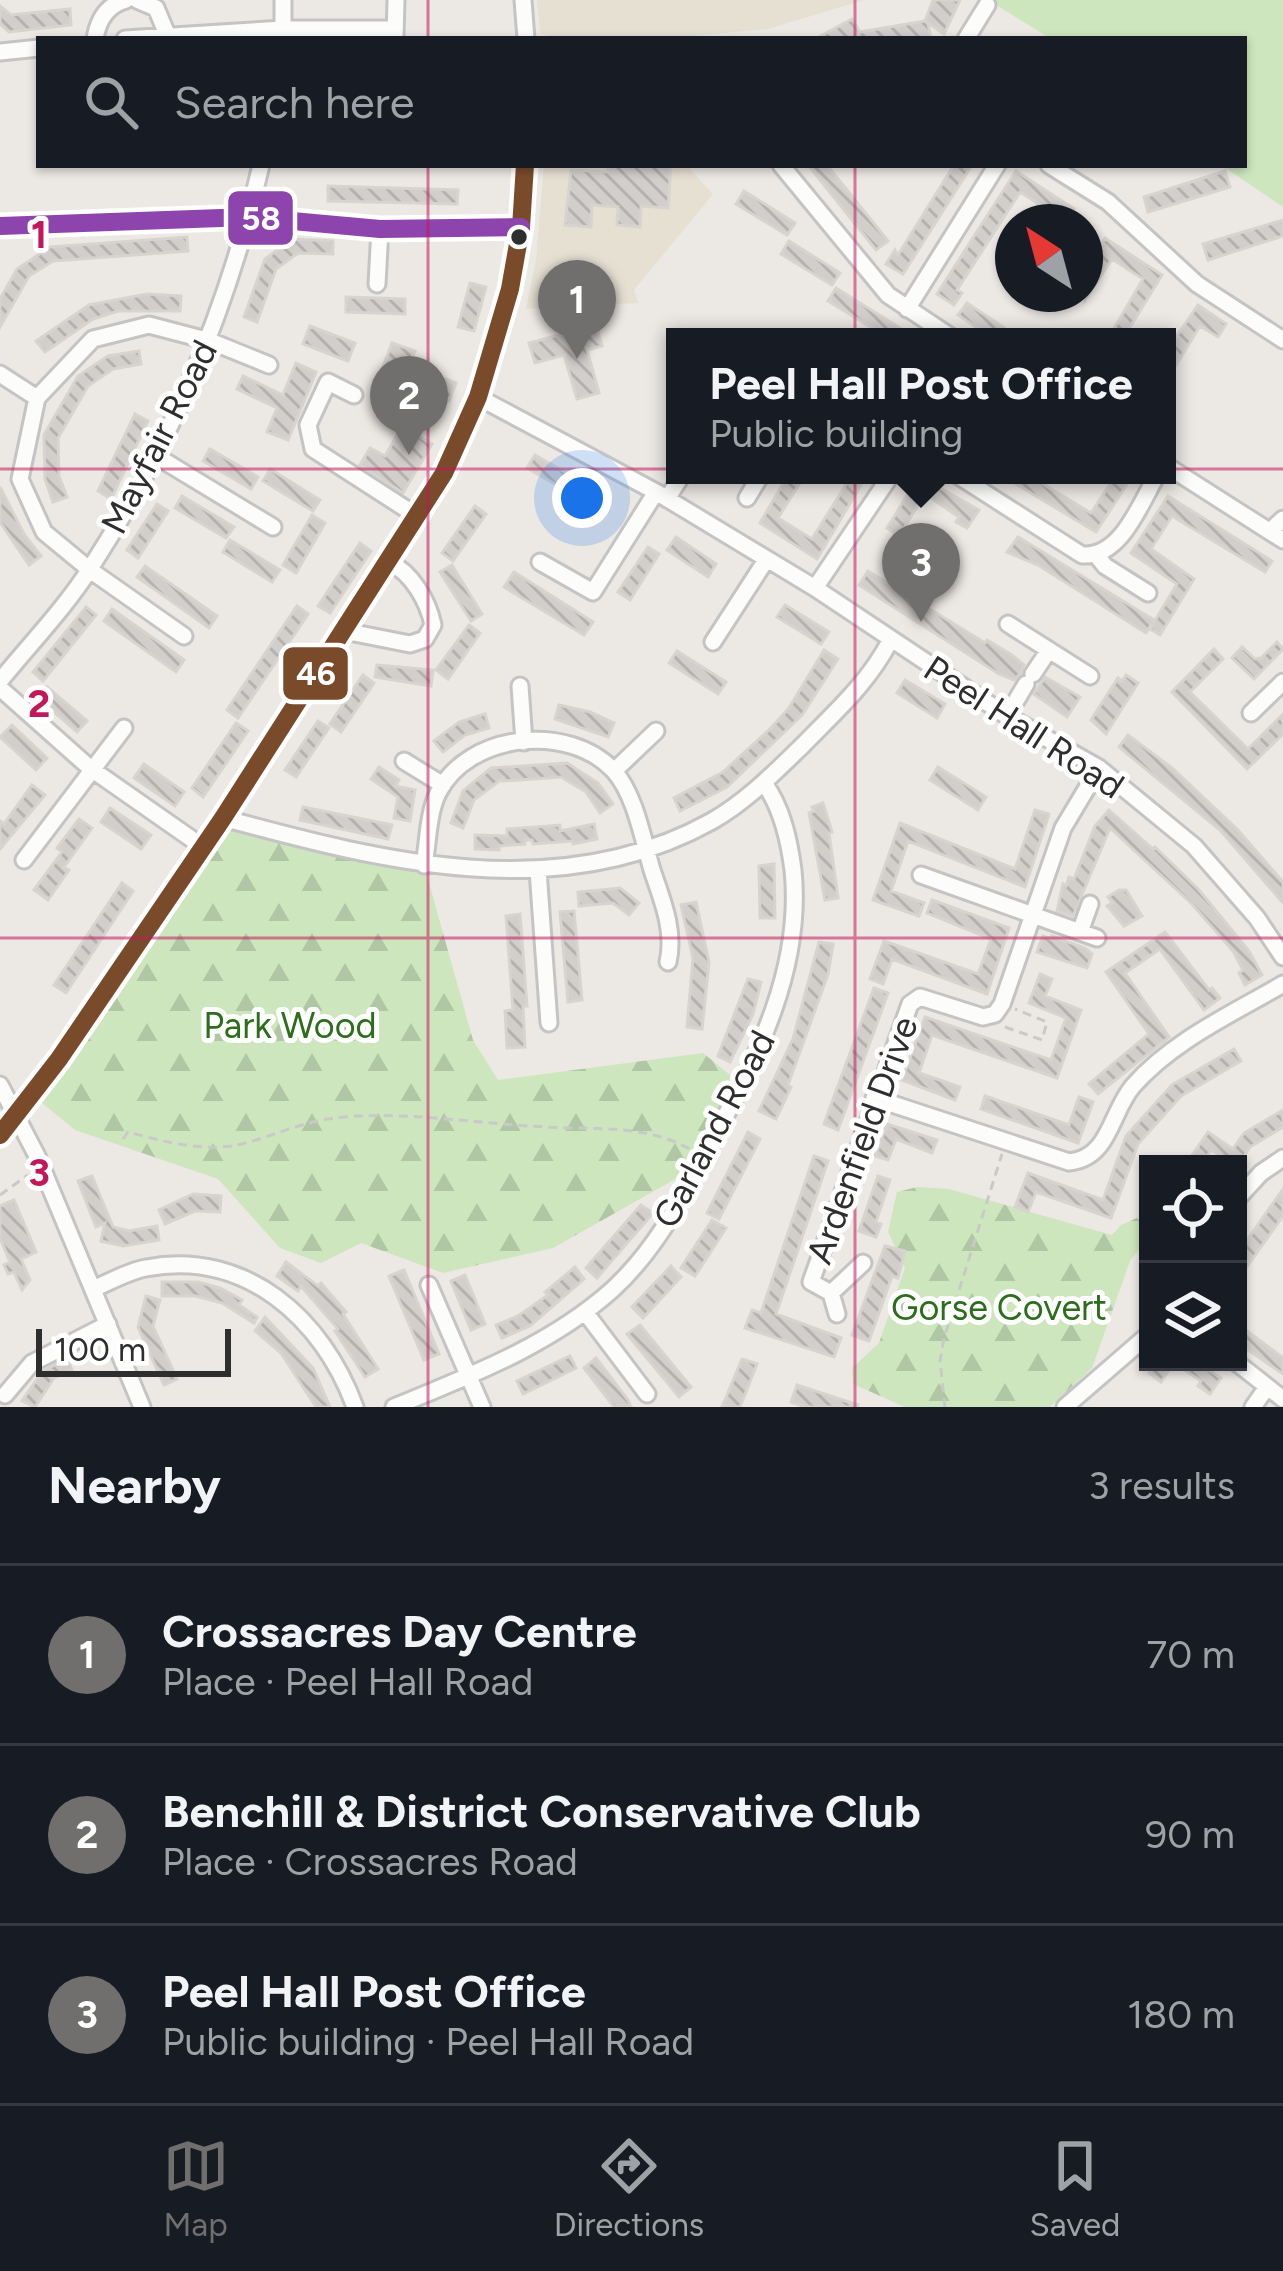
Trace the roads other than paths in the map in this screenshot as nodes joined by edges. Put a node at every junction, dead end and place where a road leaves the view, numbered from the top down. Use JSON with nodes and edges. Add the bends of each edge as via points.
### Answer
{"nodes":[{"id":1,"x":127,"y":0,"type":"edge"},
{"id":2,"x":137,"y":0,"type":"edge"},
{"id":3,"x":283,"y":0,"type":"edge"},
{"id":4,"x":395,"y":0,"type":"edge"},
{"id":5,"x":523,"y":0,"type":"edge"},
{"id":6,"x":987,"y":5,"type":"dead end"},
{"id":7,"x":283,"y":34,"type":"edge"},
{"id":8,"x":395,"y":34,"type":"edge"},
{"id":9,"x":95,"y":36,"type":"edge"},
{"id":10,"x":169,"y":36,"type":"edge"},
{"id":11,"x":207,"y":36,"type":"edge"},
{"id":12,"x":526,"y":36,"type":"edge"},
{"id":13,"x":968,"y":36,"type":"edge"},
{"id":14,"x":36,"y":48,"type":"edge"},
{"id":15,"x":0,"y":52,"type":"edge"},
{"id":16,"x":260,"y":168,"type":"edge"},
{"id":17,"x":526,"y":168,"type":"edge"},
{"id":18,"x":783,"y":168,"type":"edge"},
{"id":19,"x":995,"y":168,"type":"edge"},
{"id":20,"x":1054,"y":168,"type":"edge"},
{"id":21,"x":249,"y":217,"type":"junction"},
{"id":22,"x":0,"y":226,"type":"edge"},
{"id":23,"x":521,"y":227,"type":"junction"},
{"id":24,"x":380,"y":229,"type":"junction"},
{"id":25,"x":377,"y":284,"type":"dead end"},
{"id":26,"x":907,"y":309,"type":"junction"},
{"id":27,"x":937,"y":328,"type":"edge"},
{"id":28,"x":210,"y":340,"type":"junction"},
{"id":29,"x":1283,"y":340,"type":"edge"},
{"id":30,"x":269,"y":365,"type":"dead end"},
{"id":31,"x":0,"y":374,"type":"edge"},
{"id":32,"x":354,"y":395,"type":"dead end"},
{"id":33,"x":478,"y":397,"type":"junction"},
{"id":34,"x":37,"y":398,"type":"junction"},
{"id":35,"x":156,"y":456,"type":"junction"},
{"id":36,"x":1176,"y":472,"type":"edge"},
{"id":37,"x":673,"y":484,"type":"edge"},
{"id":38,"x":756,"y":484,"type":"edge"},
{"id":39,"x":885,"y":484,"type":"edge"},
{"id":40,"x":970,"y":484,"type":"edge"},
{"id":41,"x":1152,"y":484,"type":"edge"},
{"id":42,"x":661,"y":495,"type":"junction"},
{"id":43,"x":747,"y":498,"type":"dead end"},
{"id":44,"x":417,"y":516,"type":"junction"},
{"id":45,"x":1283,"y":519,"type":"edge"},
{"id":46,"x":273,"y":527,"type":"dead end"},
{"id":47,"x":1276,"y":535,"type":"edge"},
{"id":48,"x":1097,"y":556,"type":"junction"},
{"id":49,"x":766,"y":560,"type":"junction"},
{"id":50,"x":389,"y":562,"type":"junction"},
{"id":51,"x":541,"y":562,"type":"dead end"},
{"id":52,"x":89,"y":570,"type":"junction"},
{"id":53,"x":815,"y":588,"type":"junction"},
{"id":54,"x":1148,"y":593,"type":"dead end"},
{"id":55,"x":1009,"y":624,"type":"dead end"},
{"id":56,"x":344,"y":631,"type":"junction"},
{"id":57,"x":184,"y":636,"type":"dead end"},
{"id":58,"x":890,"y":640,"type":"junction"},
{"id":59,"x":713,"y":642,"type":"dead end"},
{"id":60,"x":1049,"y":650,"type":"junction"},
{"id":61,"x":1090,"y":676,"type":"dead end"},
{"id":62,"x":1283,"y":682,"type":"edge"},
{"id":63,"x":0,"y":685,"type":"edge"},
{"id":64,"x":520,"y":686,"type":"dead end"},
{"id":65,"x":1252,"y":713,"type":"dead end"},
{"id":66,"x":1007,"y":716,"type":"junction"},
{"id":67,"x":124,"y":728,"type":"dead end"},
{"id":68,"x":656,"y":731,"type":"dead end"},
{"id":69,"x":524,"y":742,"type":"junction"},
{"id":70,"x":404,"y":761,"type":"dead end"},
{"id":71,"x":90,"y":768,"type":"junction"},
{"id":72,"x":1099,"y":768,"type":"junction"},
{"id":73,"x":614,"y":771,"type":"junction"},
{"id":74,"x":764,"y":783,"type":"junction"},
{"id":75,"x":443,"y":785,"type":"junction"},
{"id":76,"x":223,"y":818,"type":"junction"},
{"id":77,"x":203,"y":847,"type":"junction"},
{"id":78,"x":645,"y":848,"type":"junction"},
{"id":79,"x":24,"y":860,"type":"dead end"},
{"id":80,"x":424,"y":865,"type":"junction"},
{"id":81,"x":538,"y":870,"type":"junction"},
{"id":82,"x":921,"y":875,"type":"dead end"},
{"id":83,"x":1090,"y":904,"type":"dead end"},
{"id":84,"x":1034,"y":916,"type":"junction"},
{"id":85,"x":1283,"y":957,"type":"edge"},
{"id":86,"x":668,"y":962,"type":"dead end"},
{"id":87,"x":1283,"y":984,"type":"edge"},
{"id":88,"x":549,"y":1023,"type":"dead end"},
{"id":89,"x":0,"y":1085,"type":"edge"},
{"id":90,"x":874,"y":1098,"type":"junction"},
{"id":91,"x":18,"y":1116,"type":"junction"},
{"id":92,"x":0,"y":1135,"type":"edge"},
{"id":93,"x":1283,"y":1158,"type":"edge"},
{"id":94,"x":1247,"y":1188,"type":"edge"},
{"id":95,"x":863,"y":1263,"type":"dead end"},
{"id":96,"x":429,"y":1285,"type":"dead end"},
{"id":97,"x":93,"y":1288,"type":"junction"},
{"id":98,"x":831,"y":1292,"type":"junction"},
{"id":99,"x":585,"y":1312,"type":"junction"},
{"id":100,"x":837,"y":1314,"type":"dead end"},
{"id":101,"x":108,"y":1324,"type":"junction"},
{"id":102,"x":1139,"y":1343,"type":"edge"},
{"id":103,"x":1247,"y":1371,"type":"edge"},
{"id":104,"x":469,"y":1376,"type":"junction"},
{"id":105,"x":1267,"y":1387,"type":"junction"},
{"id":106,"x":647,"y":1394,"type":"dead end"},
{"id":107,"x":5,"y":1395,"type":"dead end"},
{"id":108,"x":1283,"y":1400,"type":"edge"},
{"id":109,"x":142,"y":1407,"type":"edge"},
{"id":110,"x":355,"y":1407,"type":"edge"},
{"id":111,"x":394,"y":1407,"type":"edge"},
{"id":112,"x":482,"y":1407,"type":"edge"},
{"id":113,"x":1065,"y":1407,"type":"edge"},
{"id":114,"x":1253,"y":1407,"type":"edge"}],
"edges":[{"from":1,"to":9,"type":"street","via":[[105,12]]},
{"from":2,"to":10,"type":"street","via":[[156,8]]},
{"from":3,"to":7,"type":"street"},
{"from":4,"to":8,"type":"street"},
{"from":5,"to":12,"type":"street"},
{"from":6,"to":13,"type":"street"},
{"from":7,"to":8,"type":"street"},
{"from":7,"to":11,"type":"street"},
{"from":14,"to":15,"type":"street"},
{"from":16,"to":21,"type":"street","name":"Mayfair Road"},
{"from":17,"to":23,"type":"street"},
{"from":18,"to":26,"type":"street","via":[[865,272]]},
{"from":19,"to":26,"type":"street"},
{"from":20,"to":29,"type":"street","via":[[1108,202],[1197,284]]},
{"from":21,"to":22,"type":"street"},
{"from":21,"to":24,"type":"street"},
{"from":21,"to":28,"type":"street","name":"Mayfair Road"},
{"from":23,"to":24,"type":"street"},
{"from":23,"to":33,"type":"street"},
{"from":24,"to":25,"type":"street"},
{"from":26,"to":27,"type":"street"},
{"from":28,"to":30,"type":"street"},
{"from":28,"to":34,"type":"street","via":[[149,325],[93,339]]},
{"from":28,"to":35,"type":"street","name":"Mayfair Road"},
{"from":31,"to":34,"type":"street"},
{"from":32,"to":44,"type":"street","via":[[328,382],[308,424],[313,449]]},
{"from":33,"to":42,"type":"street","name":"Peel Hall Road"},
{"from":33,"to":44,"type":"street"},
{"from":34,"to":52,"type":"street","via":[[20,479],[44,532]]},
{"from":35,"to":46,"type":"street"},
{"from":35,"to":52,"type":"street","name":"Mayfair Road"},
{"from":36,"to":47,"type":"street"},
{"from":37,"to":42,"type":"street"},
{"from":38,"to":43,"type":"street"},
{"from":39,"to":53,"type":"street"},
{"from":40,"to":48,"type":"street"},
{"from":41,"to":48,"type":"street","via":[[1113,547]]},
{"from":42,"to":49,"type":"street","name":"Peel Hall Road"},
{"from":42,"to":51,"type":"street","via":[[593,592]]},
{"from":44,"to":50,"type":"street"},
{"from":45,"to":47,"type":"street"},
{"from":48,"to":54,"type":"street"},
{"from":49,"to":53,"type":"street","name":"Peel Hall Road"},
{"from":49,"to":59,"type":"street"},
{"from":50,"to":56,"type":"street"},
{"from":50,"to":56,"type":"street","via":[[404,569],[430,612],[425,639],[410,644]]},
{"from":52,"to":57,"type":"street"},
{"from":52,"to":63,"type":"street","name":"Mayfair Road"},
{"from":53,"to":58,"type":"street","name":"Peel Hall Road"},
{"from":55,"to":60,"type":"street"},
{"from":56,"to":76,"type":"street"},
{"from":58,"to":66,"type":"street","name":"Peel Hall Road"},
{"from":58,"to":74,"type":"street","via":[[871,676]]},
{"from":60,"to":61,"type":"street"},
{"from":60,"to":66,"type":"street"},
{"from":62,"to":65,"type":"street"},
{"from":63,"to":71,"type":"street"},
{"from":64,"to":69,"type":"street"},
{"from":66,"to":72,"type":"street","name":"Peel Hall Road"},
{"from":67,"to":71,"type":"street"},
{"from":68,"to":73,"type":"street"},
{"from":69,"to":73,"type":"street","via":[[580,748]]},
{"from":69,"to":75,"type":"street","via":[[474,755]]},
{"from":70,"to":75,"type":"street"},
{"from":71,"to":77,"type":"street"},
{"from":71,"to":79,"type":"street"},
{"from":72,"to":84,"type":"street","via":[[1063,828]]},
{"from":72,"to":85,"type":"street","name":"Peel Hall Road","via":[[1195,846]]},
{"from":73,"to":78,"type":"street"},
{"from":74,"to":78,"type":"street","via":[[711,821]]},
{"from":74,"to":99,"type":"street","name":"Garland Road","via":[[783,819],[795,890],[789,962],[770,1024],[668,1223]]},
{"from":75,"to":80,"type":"street"},
{"from":76,"to":77,"type":"street"},
{"from":76,"to":80,"type":"street"},
{"from":77,"to":91,"type":"street"},
{"from":78,"to":81,"type":"street"},
{"from":78,"to":86,"type":"street","via":[[672,945]]},
{"from":80,"to":81,"type":"street"},
{"from":81,"to":88,"type":"street"},
{"from":82,"to":84,"type":"street"},
{"from":83,"to":84,"type":"street","via":[[1088,935]]},
{"from":84,"to":90,"type":"street","name":"Ardenfield Drive","via":[[998,1010],[983,1017],[915,999]]},
{"from":87,"to":90,"type":"street","via":[[1168,1054],[1131,1088],[1087,1160],[1070,1162]]},
{"from":89,"to":91,"type":"street"},
{"from":90,"to":98,"type":"street","name":"Ardenfield Drive","via":[[811,1282]]},
{"from":91,"to":92,"type":"street"},
{"from":91,"to":97,"type":"street"},
{"from":93,"to":94,"type":"street"},
{"from":95,"to":98,"type":"street","name":"Ardenfield Drive"},
{"from":96,"to":104,"type":"street"},
{"from":97,"to":101,"type":"street"},
{"from":97,"to":110,"type":"street","via":[[145,1268],[202,1266],[242,1278],[287,1302],[324,1343]]},
{"from":98,"to":100,"type":"street"},
{"from":99,"to":104,"type":"street","name":"Garland Road"},
{"from":99,"to":106,"type":"street"},
{"from":101,"to":107,"type":"street","via":[[32,1363]]},
{"from":101,"to":109,"type":"street"},
{"from":102,"to":113,"type":"street"},
{"from":103,"to":105,"type":"street"},
{"from":104,"to":111,"type":"street","name":"Garland Road"},
{"from":104,"to":112,"type":"street"},
{"from":105,"to":108,"type":"street"},
{"from":105,"to":114,"type":"street"}]}
